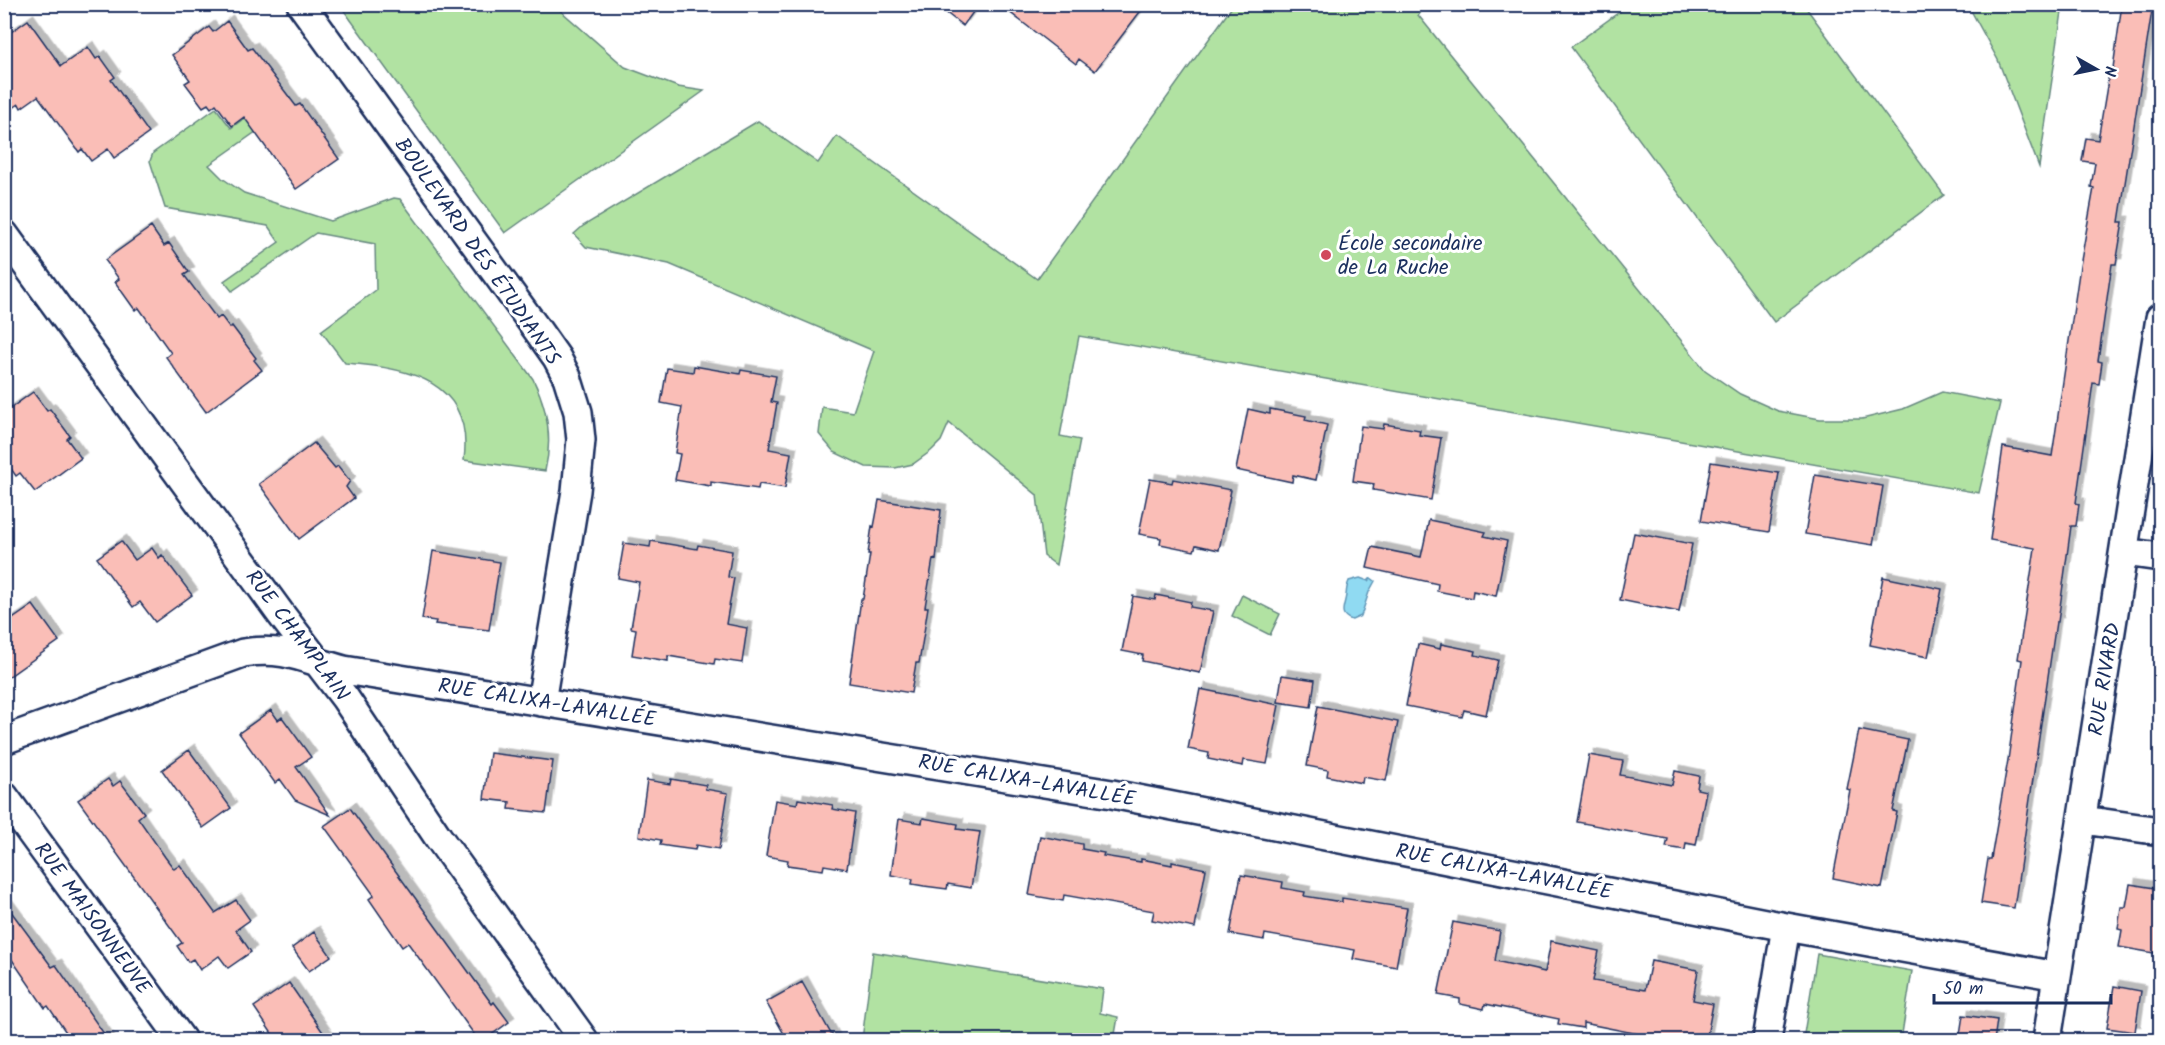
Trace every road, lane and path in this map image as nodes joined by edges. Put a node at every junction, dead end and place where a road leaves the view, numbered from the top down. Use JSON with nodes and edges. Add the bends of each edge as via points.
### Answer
{"nodes":[{"id":1,"x":301,"y":4,"type":"edge"},
{"id":2,"x":4,"y":234,"type":"edge"},
{"id":3,"x":2160,"y":318,"type":"edge"},
{"id":4,"x":2124,"y":552,"type":"junction"},
{"id":5,"x":2160,"y":557,"type":"edge"},
{"id":6,"x":318,"y":662,"type":"junction"},
{"id":7,"x":541,"y":702,"type":"junction"},
{"id":8,"x":4,"y":740,"type":"edge"},
{"id":9,"x":4,"y":796,"type":"edge"},
{"id":10,"x":2082,"y":820,"type":"junction"},
{"id":11,"x":2160,"y":831,"type":"edge"},
{"id":12,"x":1786,"y":927,"type":"junction"},
{"id":13,"x":2057,"y":976,"type":"junction"},
{"id":14,"x":182,"y":1041,"type":"edge"},
{"id":15,"x":584,"y":1041,"type":"edge"},
{"id":16,"x":1767,"y":1041,"type":"edge"},
{"id":17,"x":2048,"y":1041,"type":"edge"}],
"edges":[{"from":1,"to":7,"type":"street","name":"BOULEVARD DES ÉTUDIANTS","via":[[557,358],[574,398],[579,418],[580,460]]},
{"from":2,"to":6,"type":"street","name":"RUE CHAMPLAIN"},
{"from":3,"to":4,"type":"street","name":"RUE RIVARD"},
{"from":4,"to":5,"type":"street"},
{"from":4,"to":10,"type":"street","name":"RUE RIVARD"},
{"from":6,"to":7,"type":"street","name":"RUE CALIXA-LAVALLÉE"},
{"from":6,"to":8,"type":"street","name":"RUE CALIXA-LAVALLÉE","via":[[282,651],[243,653]]},
{"from":6,"to":15,"type":"street","name":"RUE CHAMPLAIN"},
{"from":7,"to":12,"type":"street","name":"RUE CALIXA-LAVALLÉE","via":[[1112,794]]},
{"from":9,"to":14,"type":"street","name":"RUE MAISONNEUVE"},
{"from":10,"to":11,"type":"street"},
{"from":10,"to":13,"type":"street","name":"RUE RIVARD"},
{"from":12,"to":13,"type":"street","name":"RUE CALIXA-LAVALLÉE"},
{"from":12,"to":16,"type":"street"},
{"from":13,"to":17,"type":"street","name":"RUE RIVARD"}]}
